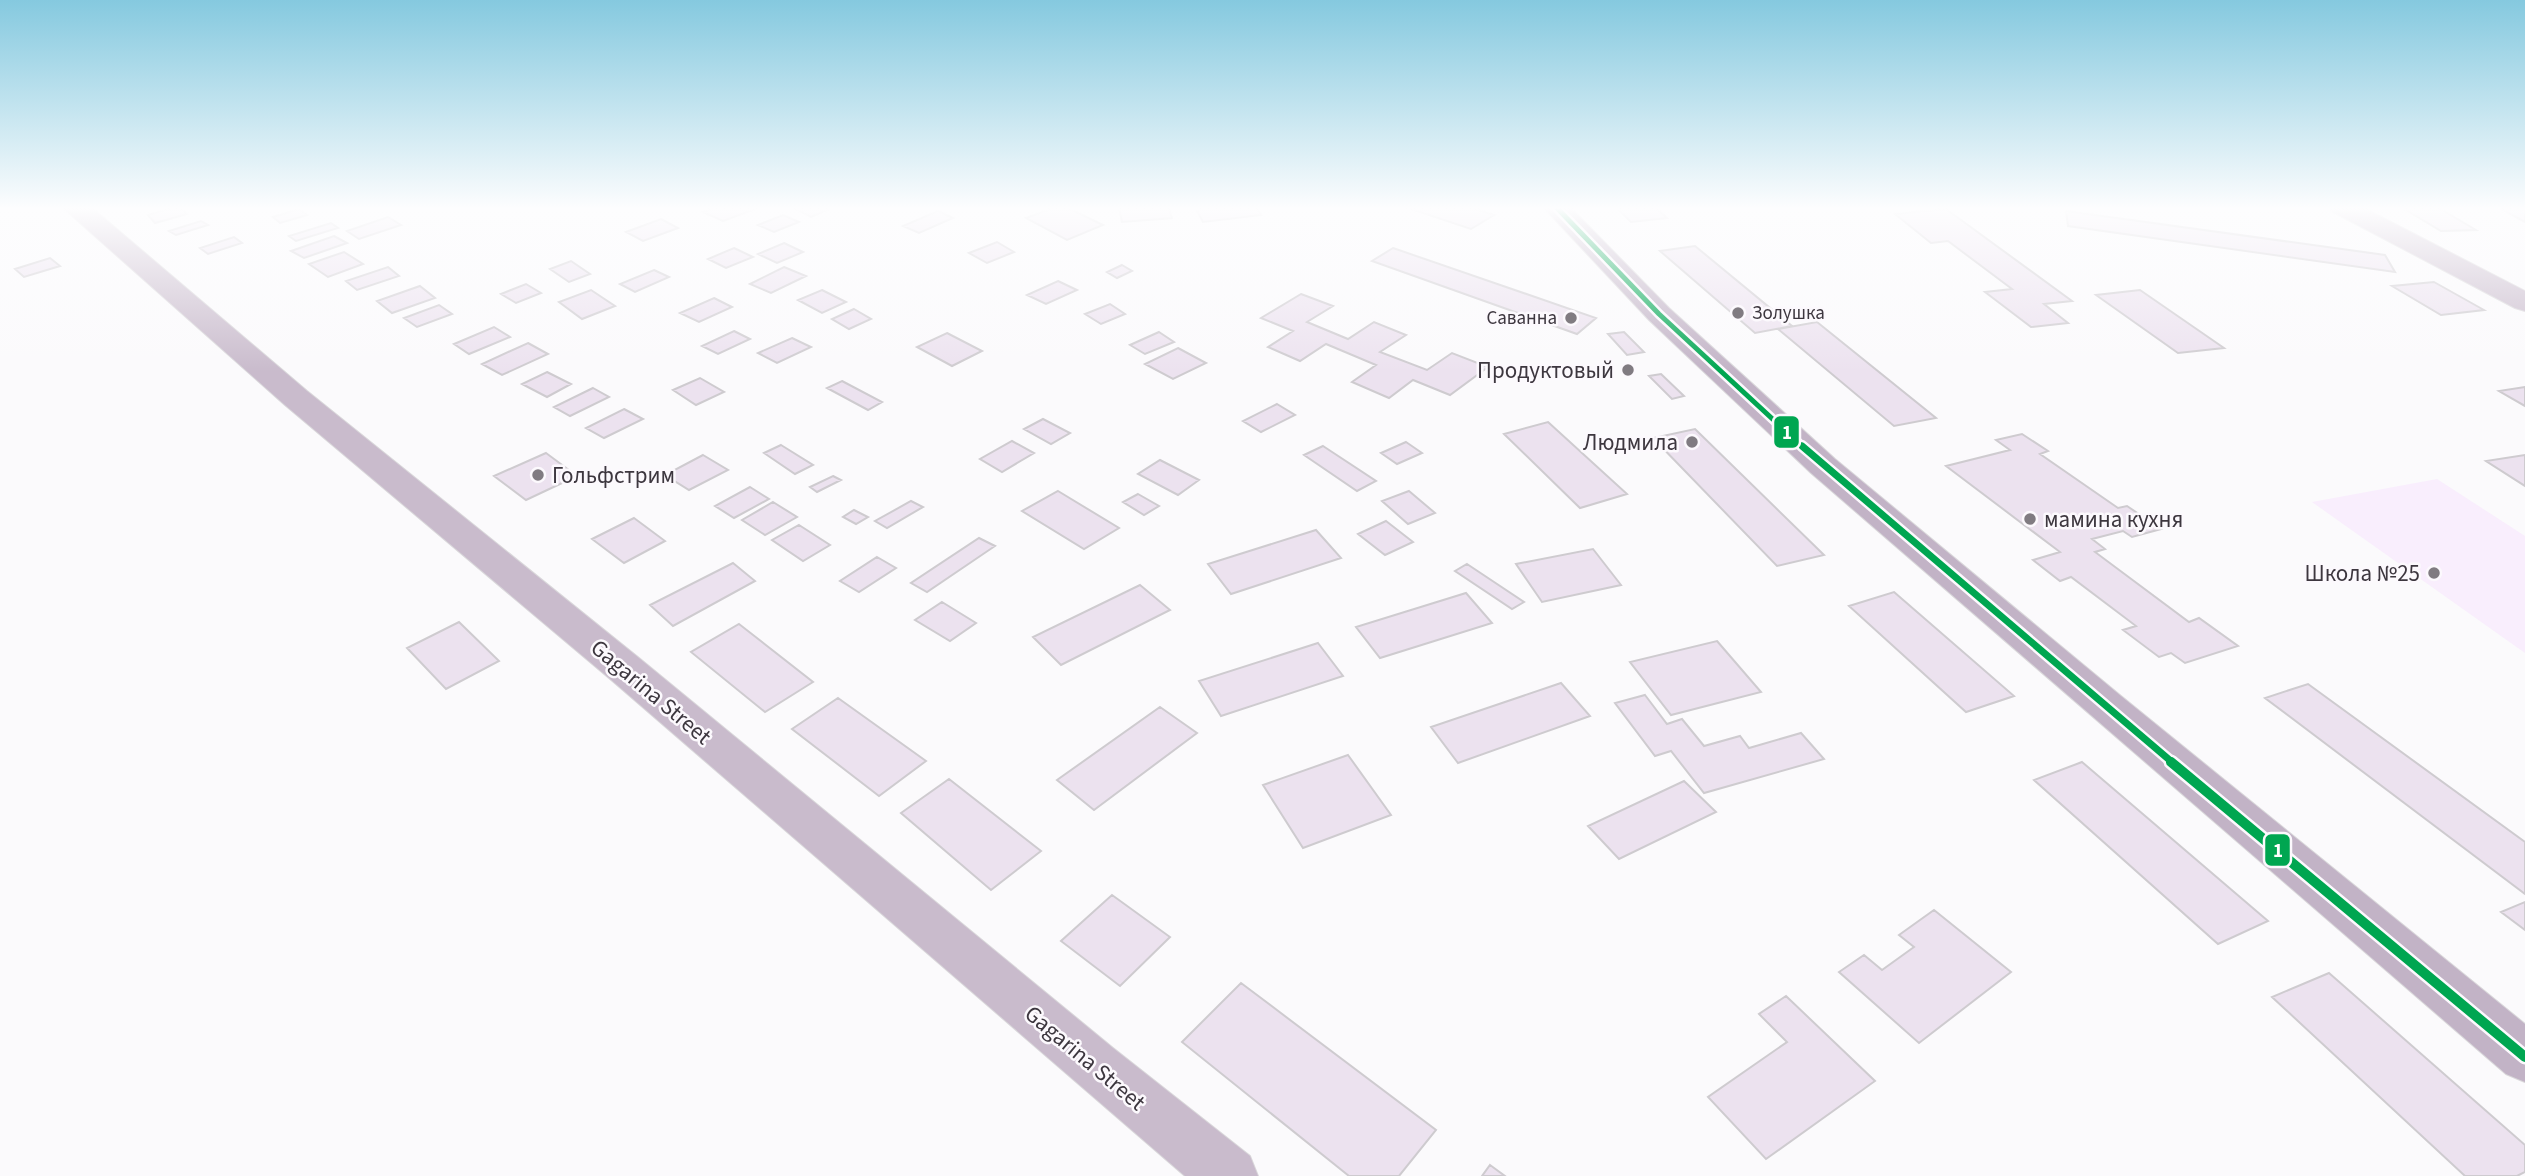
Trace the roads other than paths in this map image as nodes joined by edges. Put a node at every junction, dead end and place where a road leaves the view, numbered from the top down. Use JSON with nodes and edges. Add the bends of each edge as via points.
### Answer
{"nodes":[{"id":1,"x":139,"y":262,"type":"edge"},
{"id":2,"x":1609,"y":262,"type":"edge"},
{"id":3,"x":2448,"y":262,"type":"edge"},
{"id":4,"x":2525,"y":302,"type":"edge"},
{"id":5,"x":2525,"y":1057,"type":"edge"},
{"id":6,"x":1230,"y":1176,"type":"edge"}],
"edges":[{"from":1,"to":6,"type":"main road","name":"Gagarina Street"},
{"from":2,"to":5,"type":"main road","via":[[1823,466]]},
{"from":3,"to":4,"type":"main road"}]}
